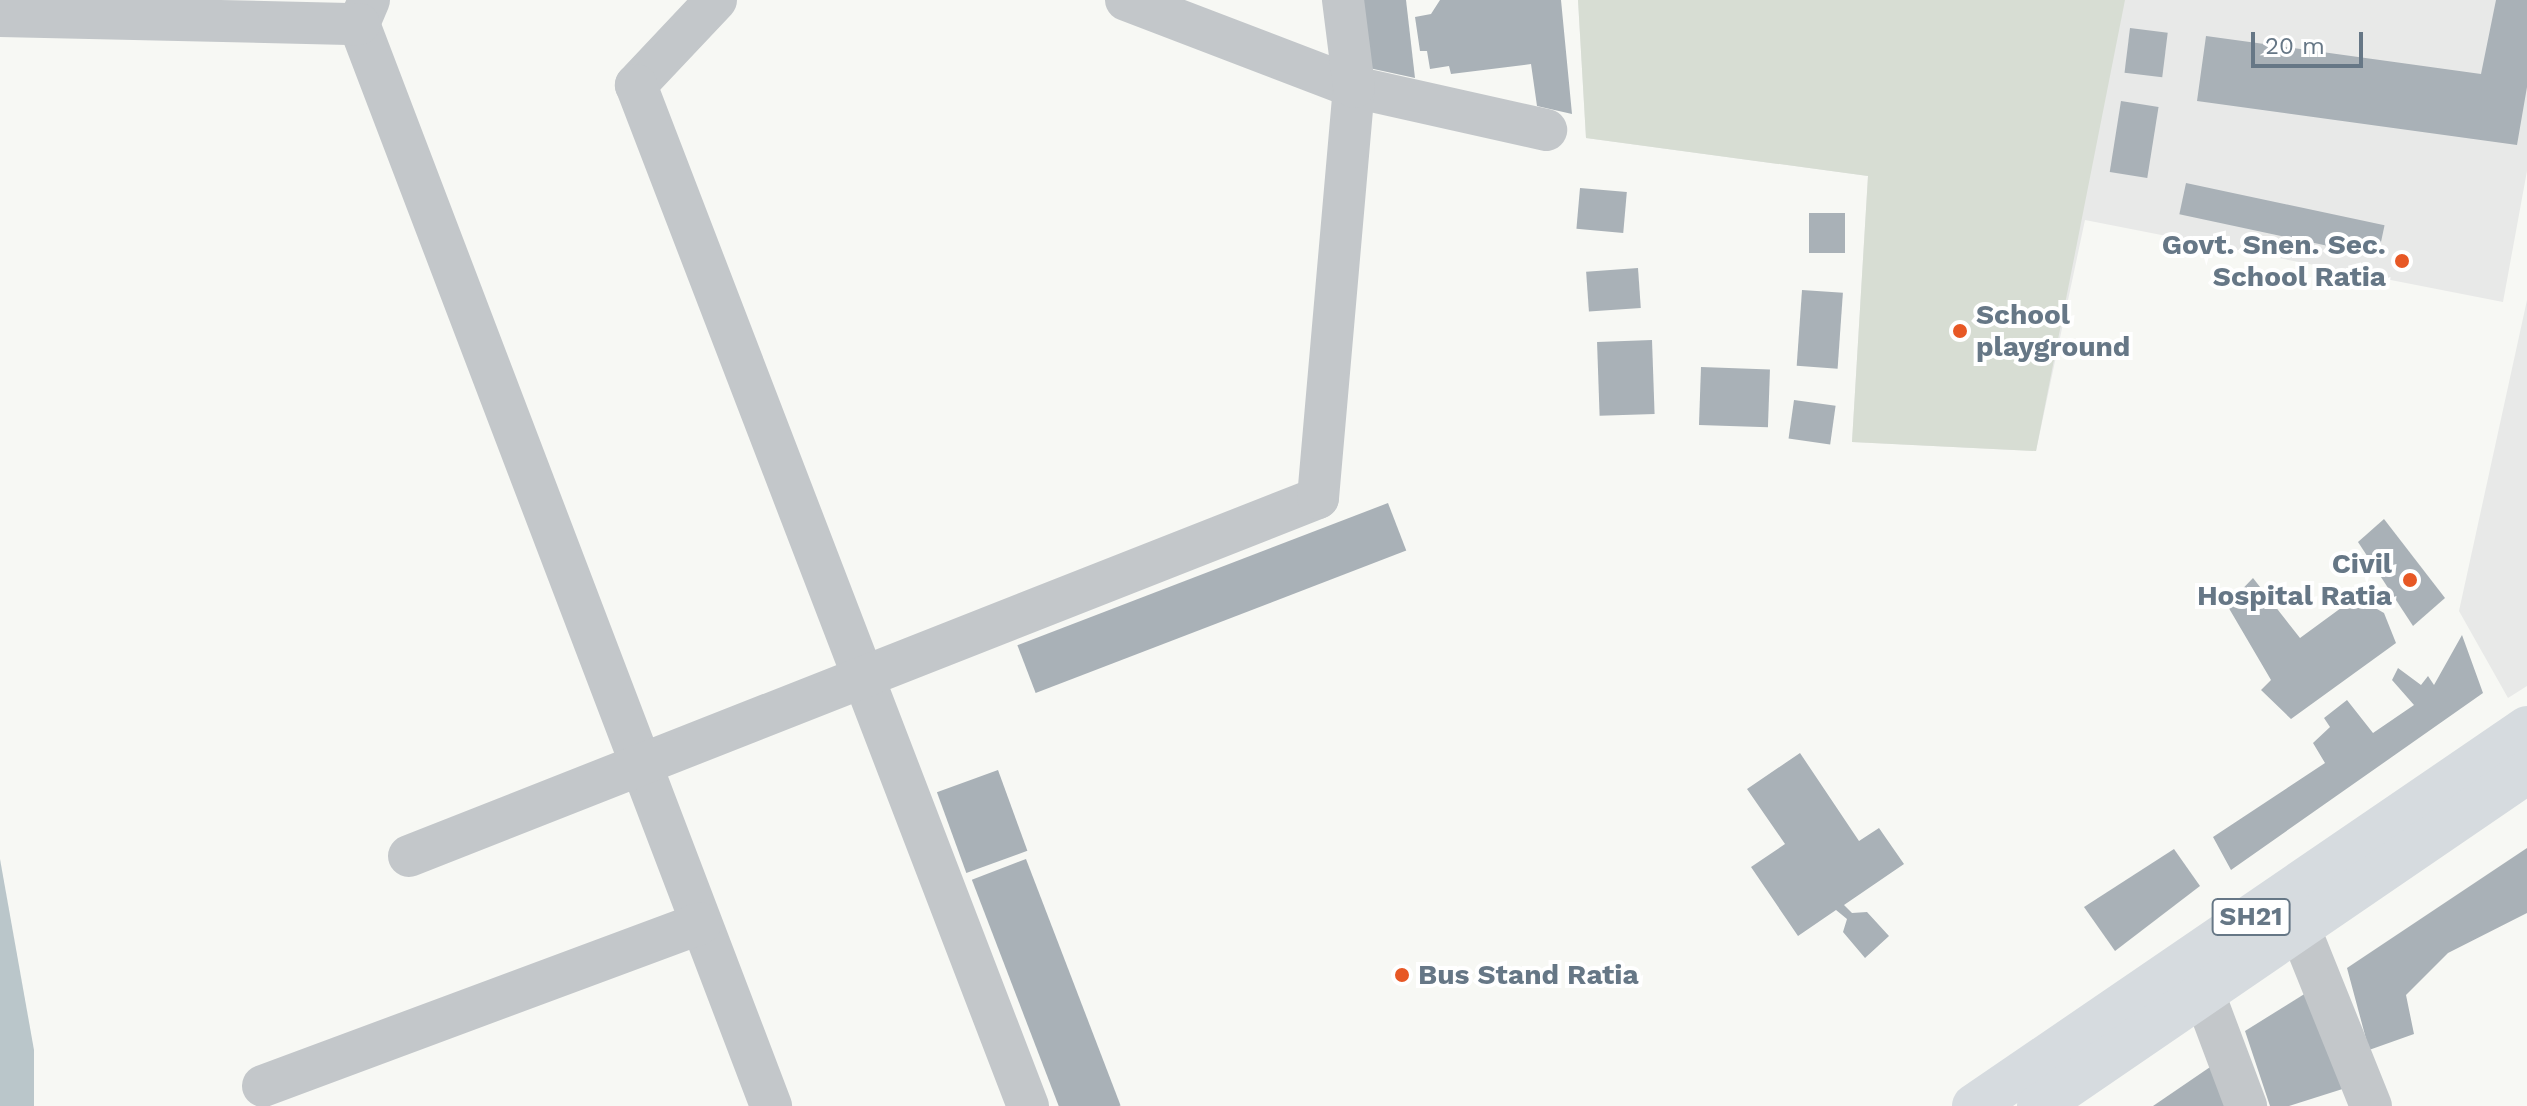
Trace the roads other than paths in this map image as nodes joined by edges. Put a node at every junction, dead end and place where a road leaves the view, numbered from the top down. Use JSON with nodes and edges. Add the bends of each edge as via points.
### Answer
{"nodes":[{"id":1,"x":716,"y":0,"type":"edge"},
{"id":2,"x":1126,"y":0,"type":"edge"},
{"id":3,"x":1343,"y":0,"type":"edge"},
{"id":4,"x":364,"y":12,"type":"edge"},
{"id":5,"x":0,"y":16,"type":"edge"},
{"id":6,"x":1354,"y":87,"type":"junction"},
{"id":7,"x":1546,"y":130,"type":"dead end"},
{"id":8,"x":864,"y":680,"type":"junction"},
{"id":9,"x":2527,"y":728,"type":"edge"},
{"id":10,"x":642,"y":766,"type":"junction"},
{"id":11,"x":2527,"y":772,"type":"edge"},
{"id":12,"x":409,"y":856,"type":"dead end"},
{"id":13,"x":701,"y":923,"type":"junction"},
{"id":14,"x":2299,"y":927,"type":"junction"},
{"id":15,"x":2204,"y":994,"type":"junction"},
{"id":16,"x":263,"y":1086,"type":"dead end"},
{"id":17,"x":1017,"y":1103,"type":"edge"},
{"id":18,"x":771,"y":1106,"type":"edge"},
{"id":19,"x":1974,"y":1106,"type":"edge"},
{"id":20,"x":2039,"y":1106,"type":"edge"},
{"id":21,"x":2246,"y":1106,"type":"edge"},
{"id":22,"x":2371,"y":1106,"type":"edge"}],
"edges":[{"from":1,"to":8,"type":"street","via":[[636,85]]},
{"from":2,"to":6,"type":"street"},
{"from":3,"to":6,"type":"street"},
{"from":4,"to":5,"type":"street"},
{"from":4,"to":10,"type":"street"},
{"from":6,"to":7,"type":"street"},
{"from":6,"to":8,"type":"street","via":[[1318,498]]},
{"from":8,"to":10,"type":"street"},
{"from":8,"to":17,"type":"street"},
{"from":9,"to":19,"type":"main road","number":"SH21"},
{"from":10,"to":12,"type":"street"},
{"from":10,"to":13,"type":"street"},
{"from":11,"to":14,"type":"main road","number":"SH21"},
{"from":13,"to":16,"type":"street"},
{"from":13,"to":18,"type":"street"},
{"from":14,"to":15,"type":"main road","number":"SH21"},
{"from":14,"to":22,"type":"street"},
{"from":15,"to":20,"type":"main road","number":"SH21"},
{"from":15,"to":21,"type":"street"}]}
